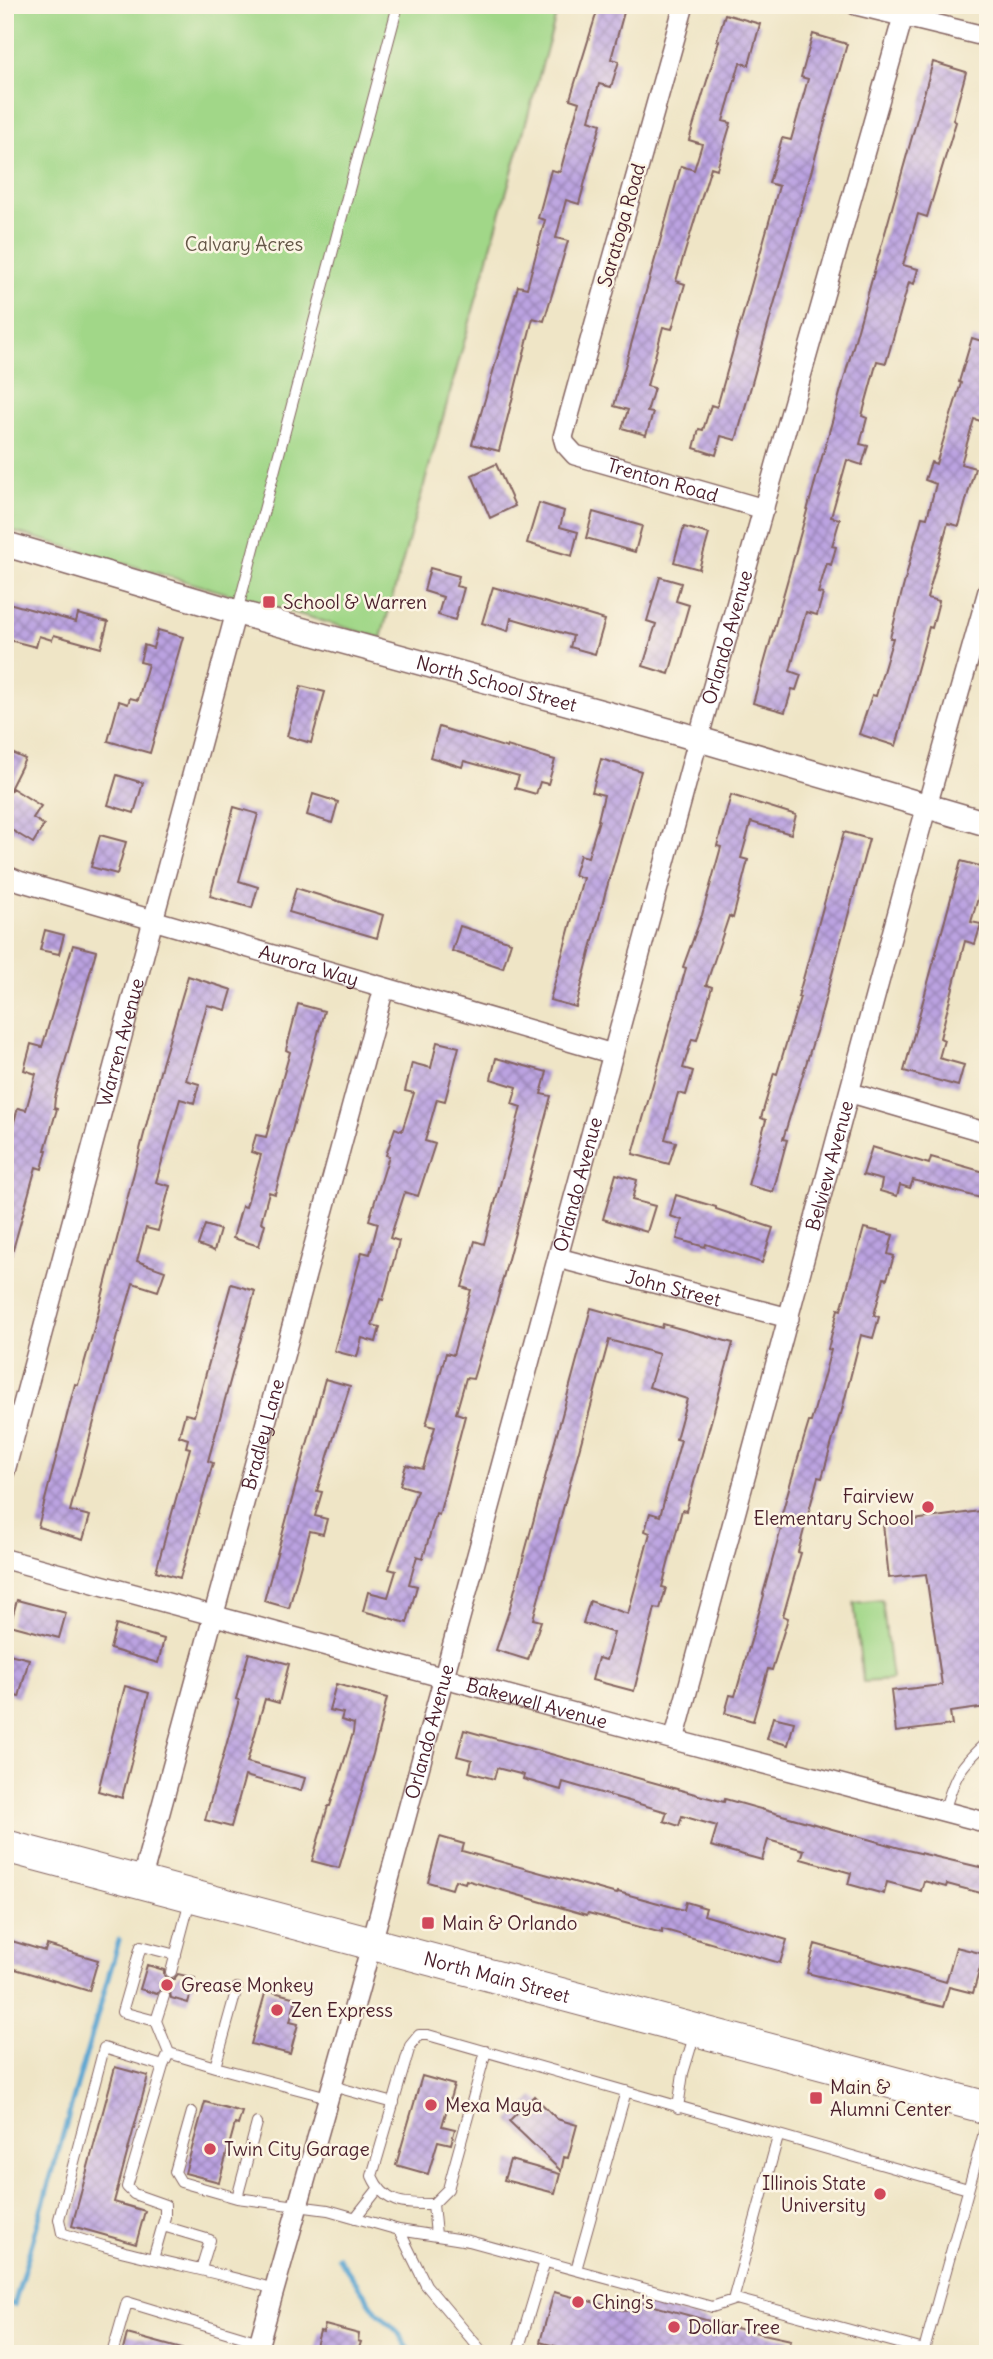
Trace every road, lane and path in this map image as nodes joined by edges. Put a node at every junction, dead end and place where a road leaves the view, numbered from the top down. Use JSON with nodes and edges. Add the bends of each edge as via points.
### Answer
{"nodes":[{"id":1,"x":398,"y":5,"type":"edge"},
{"id":2,"x":684,"y":5,"type":"edge"},
{"id":3,"x":856,"y":5,"type":"edge"},
{"id":4,"x":903,"y":17,"type":"junction"},
{"id":5,"x":988,"y":37,"type":"edge"},
{"id":6,"x":565,"y":444,"type":"joint"},
{"id":7,"x":764,"y":509,"type":"junction"},
{"id":8,"x":5,"y":544,"type":"edge"},
{"id":9,"x":988,"y":591,"type":"edge"},
{"id":10,"x":236,"y":612,"type":"junction"},
{"id":11,"x":699,"y":739,"type":"junction"},
{"id":12,"x":927,"y":807,"type":"junction"},
{"id":13,"x":988,"y":824,"type":"edge"},
{"id":14,"x":5,"y":875,"type":"edge"},
{"id":15,"x":155,"y":921,"type":"junction"},
{"id":16,"x":384,"y":988,"type":"junction"},
{"id":17,"x":613,"y":1054,"type":"junction"},
{"id":18,"x":850,"y":1093,"type":"junction"},
{"id":19,"x":988,"y":1133,"type":"edge"},
{"id":20,"x":558,"y":1258,"type":"junction"},
{"id":21,"x":789,"y":1318,"type":"junction"},
{"id":22,"x":5,"y":1471,"type":"edge"},
{"id":23,"x":5,"y":1559,"type":"edge"},
{"id":24,"x":214,"y":1614,"type":"junction"},
{"id":25,"x":444,"y":1678,"type":"junction"},
{"id":26,"x":674,"y":1741,"type":"junction"},
{"id":27,"x":988,"y":1741,"type":"edge"},
{"id":28,"x":944,"y":1812,"type":"junction"},
{"id":29,"x":988,"y":1823,"type":"edge"},
{"id":30,"x":5,"y":1846,"type":"edge"},
{"id":31,"x":141,"y":1882,"type":"junction"},
{"id":32,"x":191,"y":1896,"type":"junction"},
{"id":33,"x":371,"y":1944,"type":"junction"},
{"id":34,"x":176,"y":1955,"type":"junction"},
{"id":35,"x":171,"y":1972,"type":"dead end"},
{"id":36,"x":237,"y":1988,"type":"dead end"},
{"id":37,"x":164,"y":1996,"type":"dead end"},
{"id":38,"x":156,"y":2021,"type":"junction"},
{"id":39,"x":696,"y":2031,"type":"junction"},
{"id":40,"x":486,"y":2051,"type":"junction"},
{"id":41,"x":169,"y":2053,"type":"junction"},
{"id":42,"x":163,"y":2066,"type":"junction"},
{"id":43,"x":215,"y":2067,"type":"junction"},
{"id":44,"x":626,"y":2091,"type":"junction"},
{"id":45,"x":330,"y":2092,"type":"junction"},
{"id":46,"x":394,"y":2103,"type":"junction"},
{"id":47,"x":678,"y":2108,"type":"junction"},
{"id":48,"x":988,"y":2108,"type":"edge"},
{"id":49,"x":192,"y":2112,"type":"dead end"},
{"id":50,"x":988,"y":2118,"type":"edge"},
{"id":51,"x":257,"y":2123,"type":"dead end"},
{"id":52,"x":778,"y":2137,"type":"junction"},
{"id":53,"x":377,"y":2189,"type":"junction"},
{"id":54,"x":968,"y":2189,"type":"junction"},
{"id":55,"x":237,"y":2198,"type":"junction"},
{"id":56,"x":433,"y":2204,"type":"junction"},
{"id":57,"x":296,"y":2207,"type":"junction"},
{"id":58,"x":355,"y":2218,"type":"junction"},
{"id":59,"x":163,"y":2226,"type":"junction"},
{"id":60,"x":399,"y":2230,"type":"junction"},
{"id":61,"x":436,"y":2235,"type":"junction"},
{"id":62,"x":153,"y":2259,"type":"junction"},
{"id":63,"x":545,"y":2262,"type":"junction"},
{"id":64,"x":201,"y":2269,"type":"junction"},
{"id":65,"x":576,"y":2270,"type":"junction"},
{"id":66,"x":274,"y":2289,"type":"junction"},
{"id":67,"x":733,"y":2300,"type":"junction"},
{"id":68,"x":257,"y":2348,"type":"edge"},
{"id":69,"x":923,"y":2352,"type":"edge"},
{"id":70,"x":112,"y":2354,"type":"edge"},
{"id":71,"x":484,"y":2354,"type":"edge"},
{"id":72,"x":517,"y":2354,"type":"edge"}],
"edges":[{"from":1,"to":10,"type":"lane"},
{"from":2,"to":6,"type":"street","name":"Saratoga Road","via":[[564,430]]},
{"from":3,"to":4,"type":"street"},
{"from":4,"to":5,"type":"street"},
{"from":4,"to":7,"type":"street","name":"Orlando Avenue"},
{"from":6,"to":7,"type":"street","name":"Trenton Road","via":[[575,455]]},
{"from":7,"to":11,"type":"street","name":"Orlando Avenue"},
{"from":8,"to":10,"type":"street","name":"North School Street"},
{"from":9,"to":12,"type":"street","name":"Belview Avenue"},
{"from":10,"to":11,"type":"street","name":"North School Street"},
{"from":10,"to":15,"type":"street","name":"Warren Avenue"},
{"from":11,"to":12,"type":"street","name":"North School Street"},
{"from":11,"to":17,"type":"street","name":"Orlando Avenue"},
{"from":12,"to":13,"type":"street","name":"North School Street"},
{"from":12,"to":18,"type":"street","name":"Belview Avenue"},
{"from":14,"to":15,"type":"street","name":"Aurora Way"},
{"from":15,"to":16,"type":"street","name":"Aurora Way"},
{"from":15,"to":22,"type":"street","name":"Warren Avenue"},
{"from":16,"to":17,"type":"street","name":"Aurora Way"},
{"from":16,"to":24,"type":"street","name":"Bradley Lane"},
{"from":17,"to":20,"type":"street","name":"Orlando Avenue"},
{"from":18,"to":19,"type":"street"},
{"from":18,"to":21,"type":"street","name":"Belview Avenue"},
{"from":20,"to":21,"type":"street","name":"John Street"},
{"from":20,"to":25,"type":"street","name":"Orlando Avenue"},
{"from":21,"to":26,"type":"street","name":"Belview Avenue"},
{"from":23,"to":24,"type":"street","name":"Bakewell Avenue"},
{"from":24,"to":25,"type":"street","name":"Bakewell Avenue"},
{"from":24,"to":31,"type":"street","name":"Bradley Lane"},
{"from":25,"to":26,"type":"street","name":"Bakewell Avenue"},
{"from":25,"to":33,"type":"street","name":"Orlando Avenue"},
{"from":26,"to":28,"type":"street","name":"Bakewell Avenue"},
{"from":27,"to":28,"type":"lane","via":[[965,1760]]},
{"from":28,"to":29,"type":"street","name":"Bakewell Avenue"},
{"from":30,"to":31,"type":"main road","name":"North Main Street"},
{"from":31,"to":32,"type":"main road","name":"North Main Street"},
{"from":32,"to":33,"type":"main road","name":"North Main Street"},
{"from":32,"to":34,"type":"lane"},
{"from":33,"to":39,"type":"main road","name":"North Main Street"},
{"from":33,"to":45,"type":"street","name":"Orlando Avenue"},
{"from":34,"to":35,"type":"lane"},
{"from":34,"to":38,"type":"lane","via":[[141,1946],[122,2012]]},
{"from":36,"to":43,"type":"lane"},
{"from":37,"to":38,"type":"lane"},
{"from":38,"to":41,"type":"lane"},
{"from":39,"to":47,"type":"lane"},
{"from":39,"to":48,"type":"main road","name":"North Main Street"},
{"from":40,"to":44,"type":"lane"},
{"from":40,"to":46,"type":"lane","via":[[419,2035],[410,2046]]},
{"from":40,"to":56,"type":"lane","via":[[448,2189]]},
{"from":41,"to":42,"type":"lane"},
{"from":41,"to":43,"type":"lane"},
{"from":42,"to":59,"type":"lane","via":[[127,2187],[165,2206]]},
{"from":42,"to":62,"type":"lane","via":[[104,2048],[59,2219],[62,2233]]},
{"from":43,"to":45,"type":"lane"},
{"from":44,"to":47,"type":"lane"},
{"from":44,"to":65,"type":"lane"},
{"from":45,"to":46,"type":"lane"},
{"from":45,"to":57,"type":"street","name":"Orlando Avenue"},
{"from":46,"to":53,"type":"lane","via":[[372,2176]]},
{"from":47,"to":52,"type":"lane"},
{"from":49,"to":55,"type":"lane","via":[[175,2172],[181,2182]]},
{"from":50,"to":54,"type":"lane"},
{"from":51,"to":55,"type":"lane"},
{"from":52,"to":54,"type":"lane"},
{"from":52,"to":67,"type":"lane"},
{"from":53,"to":56,"type":"lane","via":[[385,2197],[407,2204]]},
{"from":53,"to":58,"type":"lane"},
{"from":54,"to":69,"type":"lane"},
{"from":55,"to":57,"type":"lane"},
{"from":56,"to":61,"type":"lane"},
{"from":57,"to":58,"type":"lane"},
{"from":57,"to":66,"type":"street","name":"Orlando Avenue"},
{"from":58,"to":60,"type":"lane"},
{"from":59,"to":62,"type":"lane"},
{"from":59,"to":64,"type":"lane","via":[[210,2240]]},
{"from":60,"to":61,"type":"lane"},
{"from":60,"to":71,"type":"lane","via":[[426,2285]]},
{"from":61,"to":63,"type":"lane"},
{"from":62,"to":64,"type":"lane"},
{"from":63,"to":65,"type":"lane"},
{"from":63,"to":72,"type":"lane"},
{"from":64,"to":66,"type":"lane"},
{"from":65,"to":67,"type":"lane","via":[[712,2307]]},
{"from":66,"to":68,"type":"street","name":"Orlando Avenue"},
{"from":67,"to":69,"type":"lane"},
{"from":68,"to":70,"type":"lane","via":[[127,2302]]}]}
